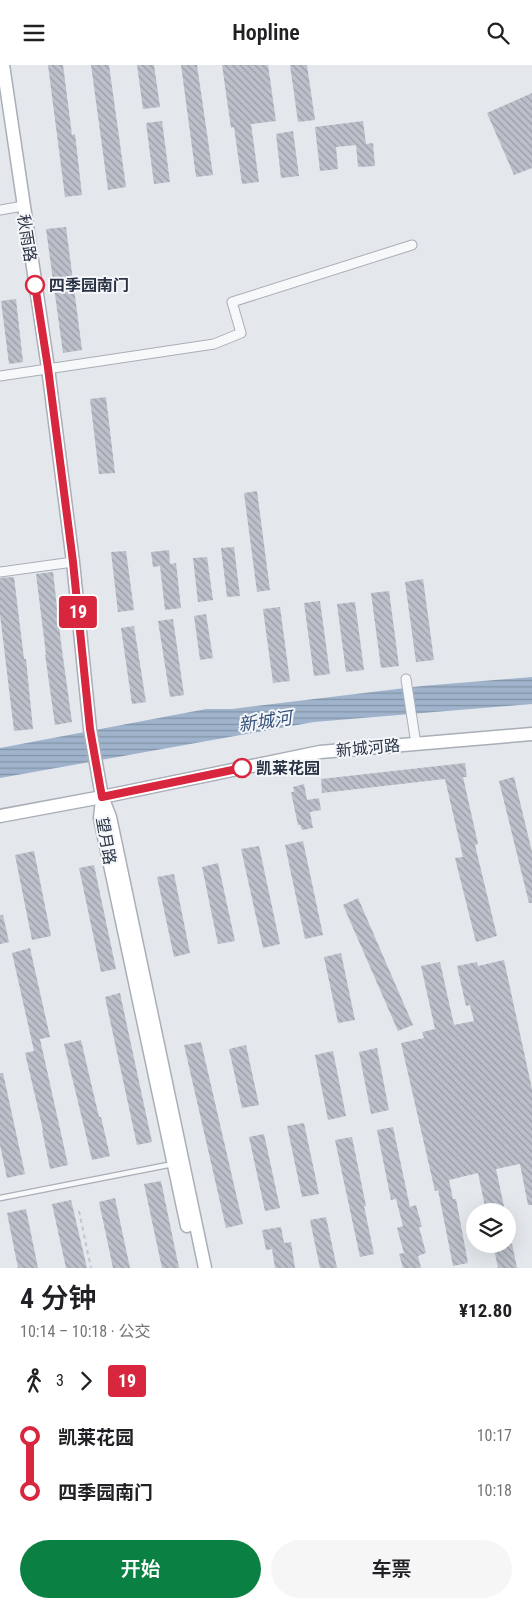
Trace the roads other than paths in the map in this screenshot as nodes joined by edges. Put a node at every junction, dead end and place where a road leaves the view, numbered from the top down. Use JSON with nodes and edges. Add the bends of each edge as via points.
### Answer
{"nodes":[{"id":1,"x":3,"y":65,"type":"edge"},
{"id":2,"x":23,"y":206,"type":"junction"},
{"id":3,"x":0,"y":210,"type":"edge"},
{"id":4,"x":412,"y":245,"type":"dead end"},
{"id":5,"x":48,"y":368,"type":"junction"},
{"id":6,"x":0,"y":376,"type":"edge"},
{"id":7,"x":73,"y":562,"type":"junction"},
{"id":8,"x":0,"y":572,"type":"edge"},
{"id":9,"x":406,"y":679,"type":"dead end"},
{"id":10,"x":532,"y":734,"type":"edge"},
{"id":11,"x":416,"y":744,"type":"junction"},
{"id":12,"x":102,"y":797,"type":"junction"},
{"id":13,"x":0,"y":816,"type":"edge"},
{"id":14,"x":174,"y":1164,"type":"junction"},
{"id":15,"x":0,"y":1198,"type":"edge"},
{"id":16,"x":196,"y":1268,"type":"edge"},
{"id":17,"x":205,"y":1268,"type":"edge"}],
"edges":[{"from":1,"to":2,"type":"street","name":"秋雨路"},
{"from":2,"to":3,"type":"street"},
{"from":2,"to":5,"type":"street","name":"秋雨路"},
{"from":4,"to":5,"type":"street","via":[[232,302],[241,333],[214,345]]},
{"from":5,"to":6,"type":"street"},
{"from":5,"to":7,"type":"street","name":"秋雨路"},
{"from":7,"to":8,"type":"street"},
{"from":7,"to":12,"type":"street","name":"秋雨路","via":[[90,729]]},
{"from":9,"to":11,"type":"street"},
{"from":10,"to":11,"type":"street","name":"新城河路"},
{"from":11,"to":12,"type":"street","name":"新城河路","via":[[320,752]]},
{"from":12,"to":13,"type":"street","name":"新城河路"},
{"from":12,"to":14,"type":"street","name":"望月路","via":[[100,818]]},
{"from":12,"to":17,"type":"street","name":"望月路","via":[[112,826]]},
{"from":14,"to":15,"type":"lane"},
{"from":14,"to":16,"type":"street","name":"望月路"}]}
